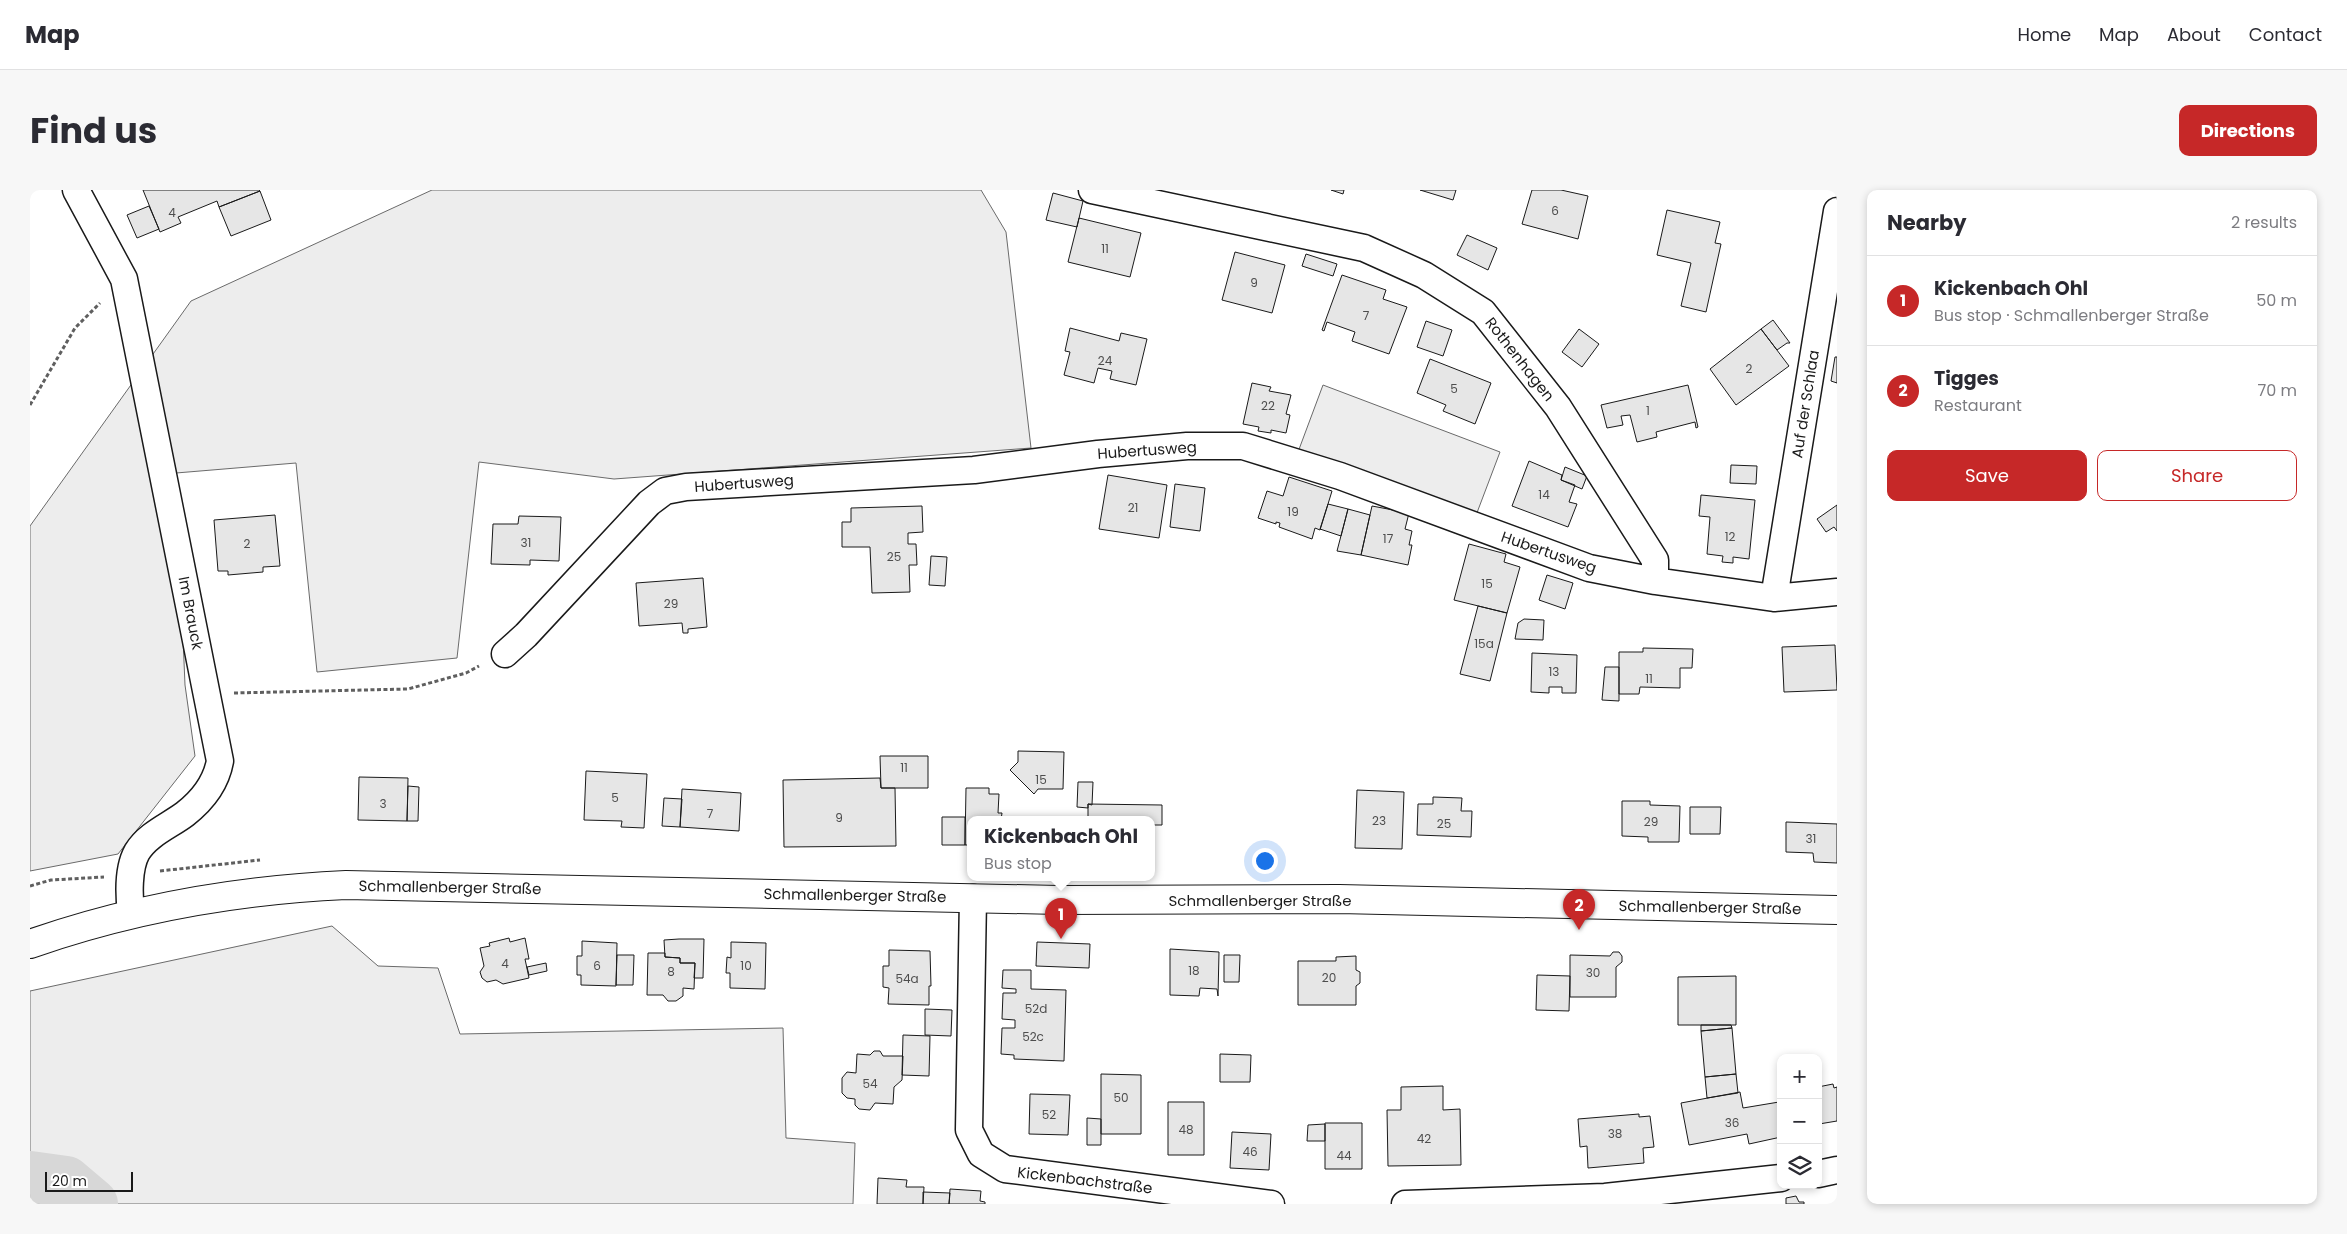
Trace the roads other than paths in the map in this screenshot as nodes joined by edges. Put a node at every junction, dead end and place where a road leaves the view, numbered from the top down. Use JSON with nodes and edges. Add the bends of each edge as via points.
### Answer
{"nodes":[{"id":1,"x":76,"y":190,"type":"edge"},
{"id":2,"x":1092,"y":190,"type":"edge"},
{"id":3,"x":1837,"y":211,"type":"edge"},
{"id":4,"x":1655,"y":581,"type":"junction"},
{"id":5,"x":1837,"y":592,"type":"edge"},
{"id":6,"x":1774,"y":598,"type":"junction"},
{"id":7,"x":505,"y":654,"type":"road end"},
{"id":8,"x":973,"y":898,"type":"junction"},
{"id":9,"x":1837,"y":910,"type":"edge"},
{"id":10,"x":131,"y":913,"type":"junction"},
{"id":11,"x":30,"y":944,"type":"edge"},
{"id":12,"x":1837,"y":1170,"type":"edge"},
{"id":13,"x":1822,"y":1173,"type":"edge"},
{"id":14,"x":1777,"y":1179,"type":"edge"},
{"id":15,"x":1606,"y":1201,"type":"edge"},
{"id":16,"x":1272,"y":1204,"type":"edge"},
{"id":17,"x":1405,"y":1204,"type":"edge"}],
"edges":[{"from":1,"to":10,"type":"street","name":"Im Brauck","via":[[124,279],[220,761],[217,776],[208,791],[185,814],[155,833],[137,853],[129,893]]},
{"from":2,"to":4,"type":"street","name":"Rothenhagen","via":[[1364,248],[1424,275],[1484,312],[1558,407],[1655,560]]},
{"from":3,"to":6,"type":"street","name":"Auf der Schlaa"},
{"from":4,"to":6,"type":"street","name":"Hubertusweg"},
{"from":4,"to":7,"type":"street","name":"Hubertusweg","via":[[1589,568],[1340,476],[1242,446],[1187,446],[974,470],[686,487],[665,491],[649,503]]},
{"from":5,"to":6,"type":"street","name":"Hubertusweg"},
{"from":8,"to":9,"type":"main road","name":"Schmallenberger Straße","via":[[1349,900]]},
{"from":8,"to":10,"type":"main road","name":"Schmallenberger Straße","via":[[346,884],[244,892]]},
{"from":8,"to":16,"type":"street","name":"Kickenbachstraße","via":[[969,1130],[981,1154],[1005,1169]]},
{"from":10,"to":11,"type":"main road","name":"Schmallenberger Straße"},
{"from":12,"to":13,"type":"street"},
{"from":14,"to":15,"type":"street"},
{"from":15,"to":17,"type":"street"}]}
